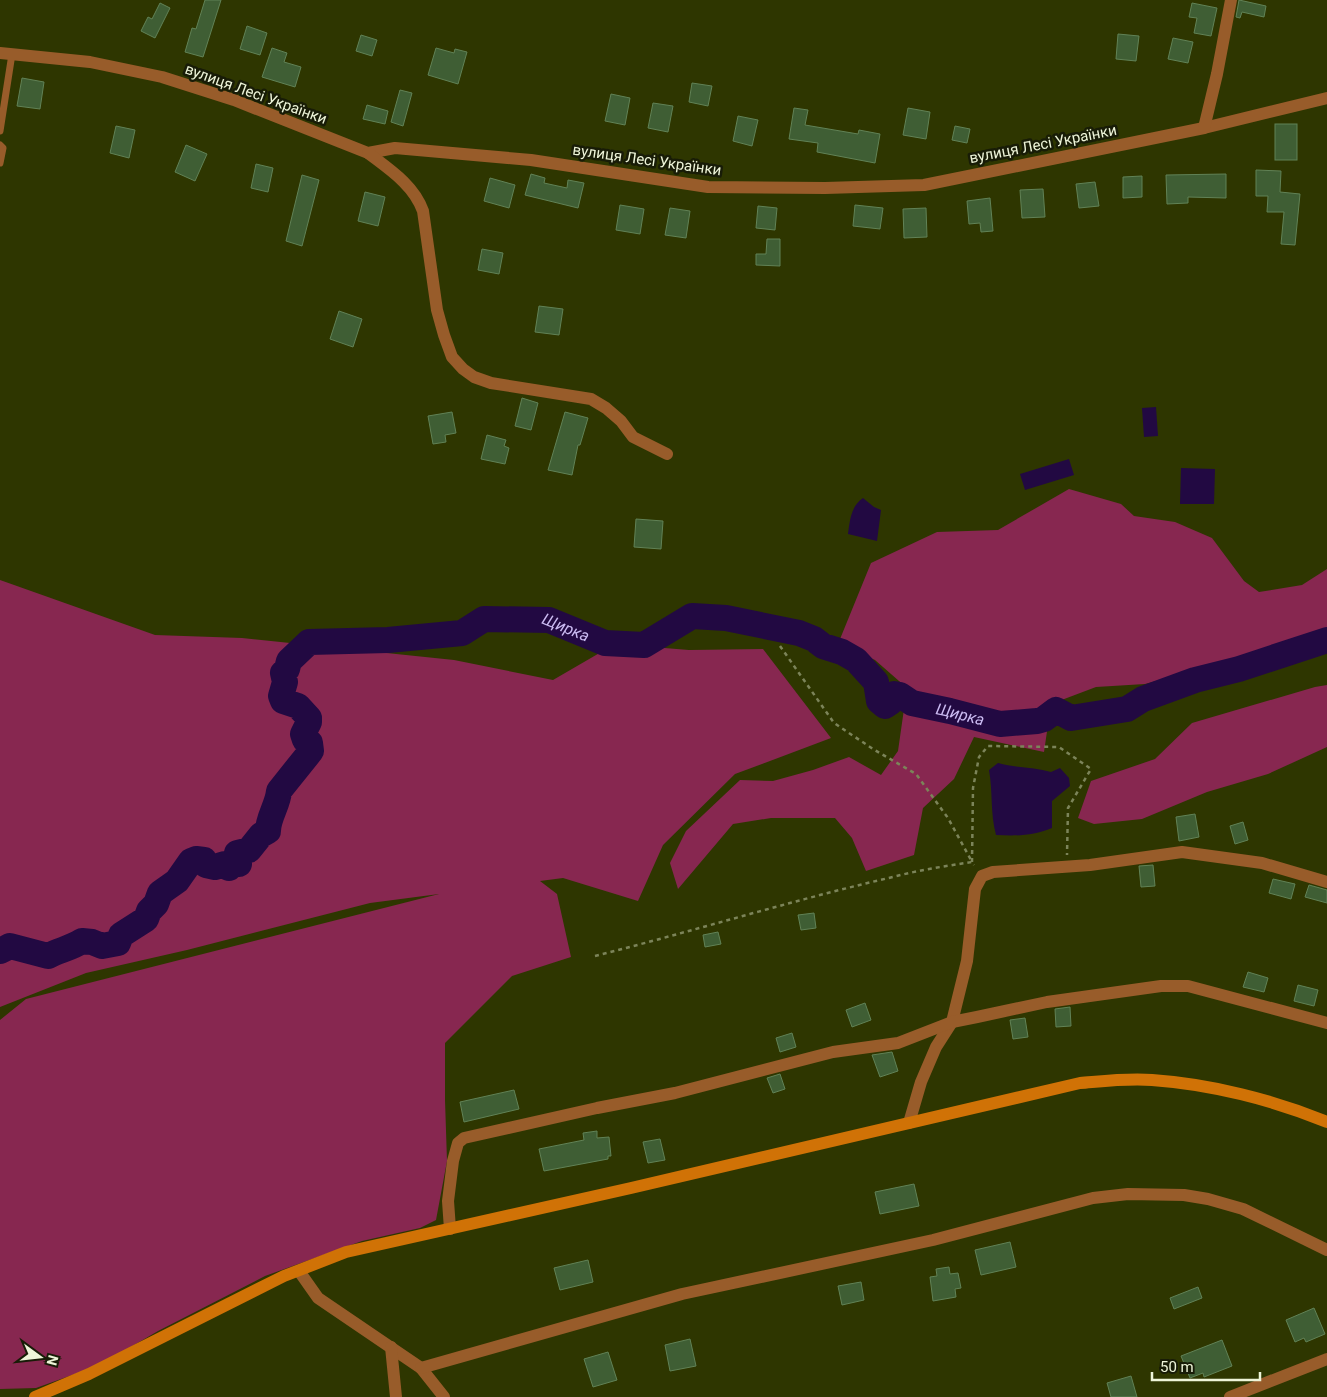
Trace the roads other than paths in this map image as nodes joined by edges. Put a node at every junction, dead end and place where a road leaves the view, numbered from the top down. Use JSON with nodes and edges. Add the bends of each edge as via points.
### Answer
{"nodes":[{"id":1,"x":1231,"y":0,"type":"edge"},
{"id":2,"x":6,"y":54,"type":"edge"},
{"id":3,"x":1327,"y":98,"type":"edge"},
{"id":4,"x":1204,"y":128,"type":"junction"},
{"id":5,"x":0,"y":131,"type":"edge"},
{"id":6,"x":0,"y":145,"type":"edge"},
{"id":7,"x":368,"y":153,"type":"junction"},
{"id":8,"x":0,"y":163,"type":"edge"},
{"id":9,"x":667,"y":454,"type":"dead end"},
{"id":10,"x":1327,"y":882,"type":"edge"},
{"id":11,"x":952,"y":1022,"type":"junction"},
{"id":12,"x":1327,"y":1023,"type":"edge"},
{"id":13,"x":1327,"y":1122,"type":"edge"},
{"id":14,"x":909,"y":1123,"type":"junction"},
{"id":15,"x":450,"y":1229,"type":"junction"},
{"id":16,"x":1327,"y":1250,"type":"edge"},
{"id":17,"x":299,"y":1270,"type":"junction"},
{"id":18,"x":391,"y":1347,"type":"junction"},
{"id":19,"x":1327,"y":1359,"type":"edge"},
{"id":20,"x":421,"y":1368,"type":"junction"},
{"id":21,"x":35,"y":1397,"type":"edge"},
{"id":22,"x":396,"y":1397,"type":"edge"},
{"id":23,"x":444,"y":1397,"type":"edge"},
{"id":24,"x":1230,"y":1397,"type":"edge"}],
"edges":[{"from":1,"to":4,"type":"street"},
{"from":2,"to":5,"type":"lane"},
{"from":2,"to":7,"type":"street","name":"вулиця Лесі Українки","via":[[90,62],[162,77],[234,100]]},
{"from":3,"to":4,"type":"street","name":"вулиця Лесі Українки"},
{"from":4,"to":7,"type":"street","name":"вулиця Лесі Українки","via":[[924,184],[825,188],[708,187],[531,160],[396,148]]},
{"from":6,"to":8,"type":"lane","via":[[3,148]]},
{"from":7,"to":9,"type":"street","via":[[399,177],[419,199],[437,310],[452,357],[463,369],[491,383],[590,399],[621,421],[633,437]]},
{"from":10,"to":11,"type":"street","via":[[1262,863],[1182,852],[993,872],[982,876],[975,889],[967,961]]},
{"from":11,"to":12,"type":"street","via":[[1047,1002],[1161,986],[1188,986]]},
{"from":11,"to":14,"type":"street","via":[[936,1047],[921,1082]]},
{"from":11,"to":15,"type":"street","via":[[898,1043],[833,1052],[675,1093],[464,1138],[458,1143],[453,1161],[448,1201]]},
{"from":13,"to":14,"type":"street","via":[[1272,1103],[1211,1088],[1152,1080],[1114,1080],[1080,1083]]},
{"from":14,"to":15,"type":"street"},
{"from":15,"to":17,"type":"street","via":[[346,1252]]},
{"from":16,"to":20,"type":"street","via":[[1243,1209],[1208,1199],[1128,1194],[1093,1198],[933,1240],[682,1294]]},
{"from":17,"to":18,"type":"street","via":[[318,1298]]},
{"from":17,"to":21,"type":"street","via":[[89,1374]]},
{"from":18,"to":20,"type":"street"},
{"from":18,"to":22,"type":"street"},
{"from":19,"to":24,"type":"street"},
{"from":20,"to":23,"type":"street"}]}
